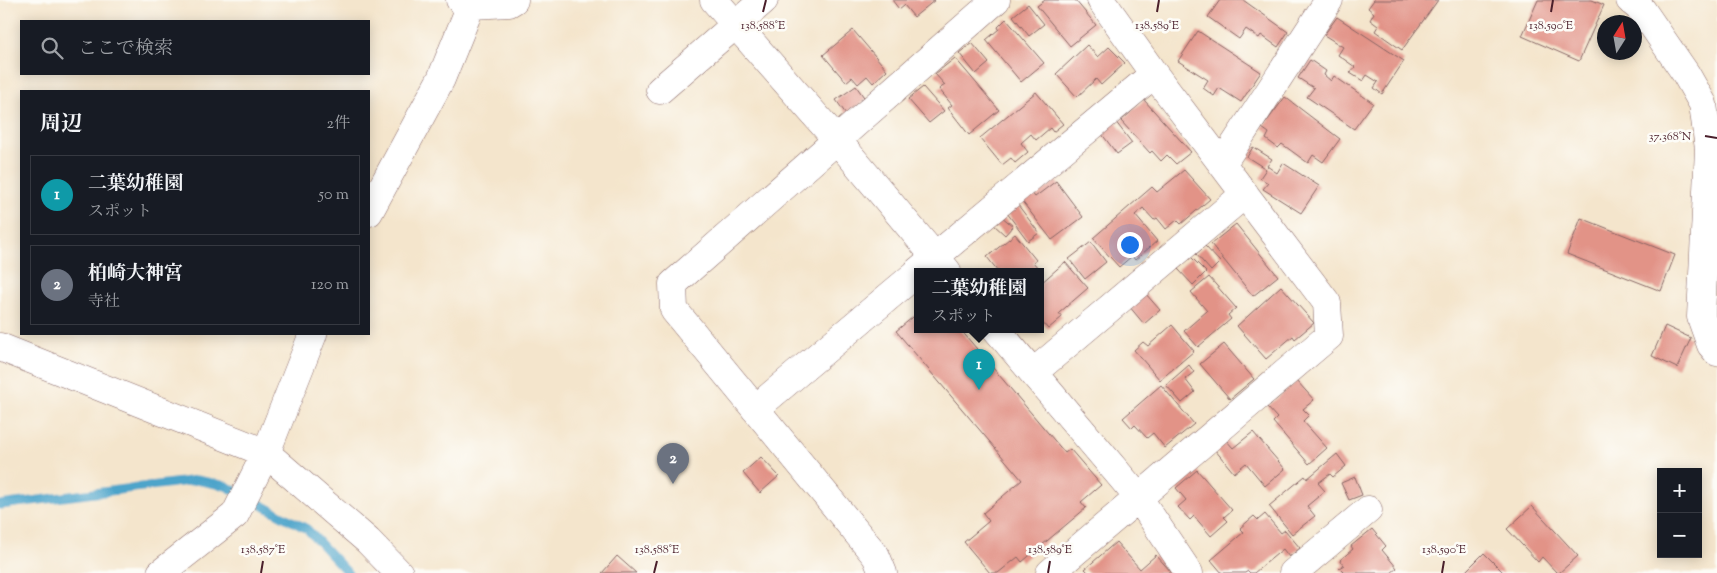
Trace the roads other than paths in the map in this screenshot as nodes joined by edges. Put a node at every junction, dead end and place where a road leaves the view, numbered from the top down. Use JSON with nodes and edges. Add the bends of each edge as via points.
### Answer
{"nodes":[{"id":1,"x":514,"y":0,"type":"edge"},
{"id":2,"x":714,"y":0,"type":"edge"},
{"id":3,"x":764,"y":0,"type":"edge"},
{"id":4,"x":996,"y":0,"type":"edge"},
{"id":5,"x":1101,"y":0,"type":"edge"},
{"id":6,"x":1329,"y":0,"type":"edge"},
{"id":7,"x":1630,"y":0,"type":"edge"},
{"id":8,"x":468,"y":2,"type":"edge"},
{"id":9,"x":735,"y":26,"type":"junction"},
{"id":10,"x":1154,"y":74,"type":"junction"},
{"id":11,"x":660,"y":90,"type":"dead end"},
{"id":12,"x":836,"y":140,"type":"junction"},
{"id":13,"x":1713,"y":148,"type":"edge"},
{"id":14,"x":1222,"y":164,"type":"junction"},
{"id":15,"x":1244,"y":194,"type":"junction"},
{"id":16,"x":370,"y":210,"type":"edge"},
{"id":17,"x":930,"y":268,"type":"edge"},
{"id":18,"x":914,"y":281,"type":"edge"},
{"id":19,"x":1000,"y":333,"type":"edge"},
{"id":20,"x":313,"y":335,"type":"edge"},
{"id":21,"x":0,"y":347,"type":"edge"},
{"id":22,"x":1717,"y":352,"type":"edge"},
{"id":23,"x":1034,"y":372,"type":"junction"},
{"id":24,"x":755,"y":409,"type":"junction"},
{"id":25,"x":266,"y":453,"type":"junction"},
{"id":26,"x":1138,"y":497,"type":"junction"},
{"id":27,"x":1368,"y":510,"type":"dead end"},
{"id":28,"x":161,"y":573,"type":"edge"},
{"id":29,"x":399,"y":573,"type":"edge"},
{"id":30,"x":883,"y":573,"type":"edge"},
{"id":31,"x":1050,"y":573,"type":"edge"},
{"id":32,"x":1189,"y":573,"type":"edge"},
{"id":33,"x":1293,"y":573,"type":"edge"}],
"edges":[{"from":1,"to":8,"type":"street","via":[[509,3]]},
{"from":2,"to":9,"type":"street"},
{"from":3,"to":9,"type":"street"},
{"from":4,"to":12,"type":"street"},
{"from":5,"to":10,"type":"street"},
{"from":6,"to":14,"type":"street"},
{"from":7,"to":13,"type":"street","via":[[1642,10],[1703,104]]},
{"from":8,"to":16,"type":"street","via":[[441,79]]},
{"from":9,"to":11,"type":"street"},
{"from":9,"to":12,"type":"street"},
{"from":10,"to":14,"type":"street"},
{"from":10,"to":17,"type":"street"},
{"from":12,"to":17,"type":"street"},
{"from":12,"to":24,"type":"street","via":[[673,284],[674,310]]},
{"from":13,"to":22,"type":"street","via":[[1701,317],[1711,345]]},
{"from":14,"to":15,"type":"street"},
{"from":15,"to":23,"type":"street"},
{"from":15,"to":26,"type":"street","via":[[1327,303],[1330,336]]},
{"from":18,"to":24,"type":"street"},
{"from":19,"to":23,"type":"street"},
{"from":20,"to":25,"type":"street"},
{"from":21,"to":25,"type":"street"},
{"from":23,"to":26,"type":"street"},
{"from":24,"to":30,"type":"street","via":[[876,556]]},
{"from":25,"to":28,"type":"street","via":[[235,515]]},
{"from":25,"to":29,"type":"street","via":[[368,541]]},
{"from":26,"to":31,"type":"street"},
{"from":26,"to":32,"type":"street"},
{"from":27,"to":33,"type":"street"}]}
